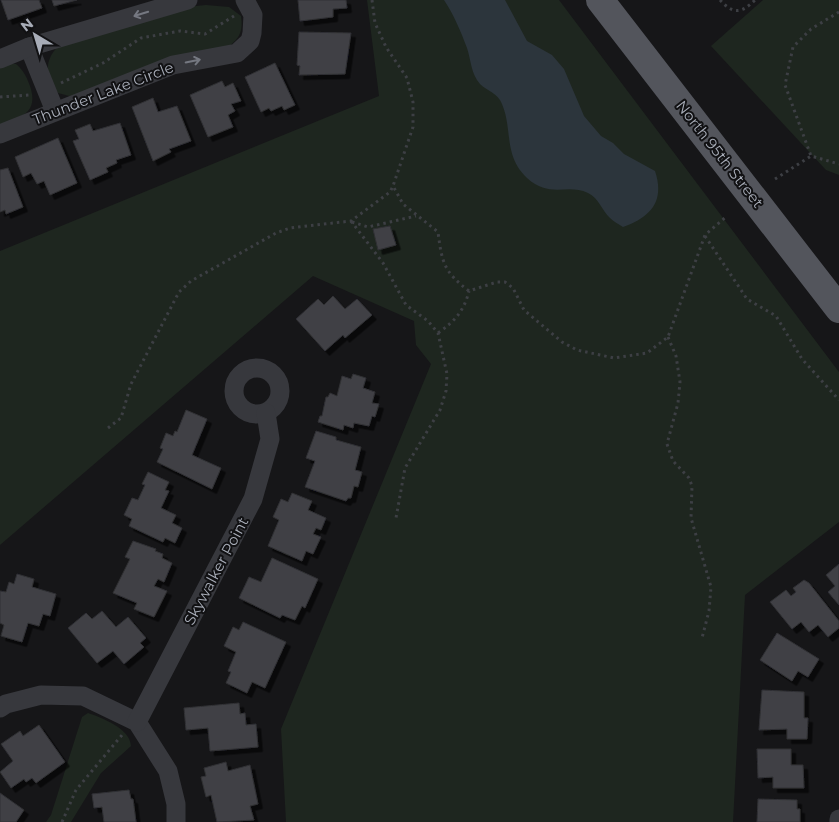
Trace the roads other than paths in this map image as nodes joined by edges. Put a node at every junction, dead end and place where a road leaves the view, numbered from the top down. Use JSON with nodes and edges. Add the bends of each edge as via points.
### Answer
{"nodes":[{"id":1,"x":188,"y":0,"type":"edge"},
{"id":2,"x":603,"y":2,"type":"edge"},
{"id":3,"x":247,"y":3,"type":"edge"},
{"id":4,"x":29,"y":47,"type":"junction"},
{"id":5,"x":0,"y":59,"type":"edge"},
{"id":6,"x":54,"y":111,"type":"junction"},
{"id":7,"x":0,"y":134,"type":"edge"},
{"id":8,"x":839,"y":309,"type":"edge"},
{"id":9,"x":266,"y":413,"type":"dead end"},
{"id":10,"x":0,"y":708,"type":"edge"},
{"id":11,"x":137,"y":722,"type":"junction"},
{"id":12,"x":176,"y":822,"type":"edge"}],
"edges":[{"from":1,"to":4,"type":"street","one_way":true},
{"from":2,"to":8,"type":"main road","name":"North 95th Street"},
{"from":6,"to":3,"type":"street","name":"Thunder Lake Circle","one_way":true,"via":[[173,65],[237,53],[250,41],[252,33],[252,14]]},
{"from":4,"to":5,"type":"street"},
{"from":4,"to":6,"type":"street"},
{"from":6,"to":7,"type":"street","name":"Thunder Lake Circle"},
{"from":9,"to":11,"type":"street","name":"Skywalker Point","via":[[270,439],[253,499]]},
{"from":10,"to":11,"type":"street","via":[[41,694],[83,696]]},
{"from":11,"to":12,"type":"street","via":[[168,770],[176,804]]}]}
